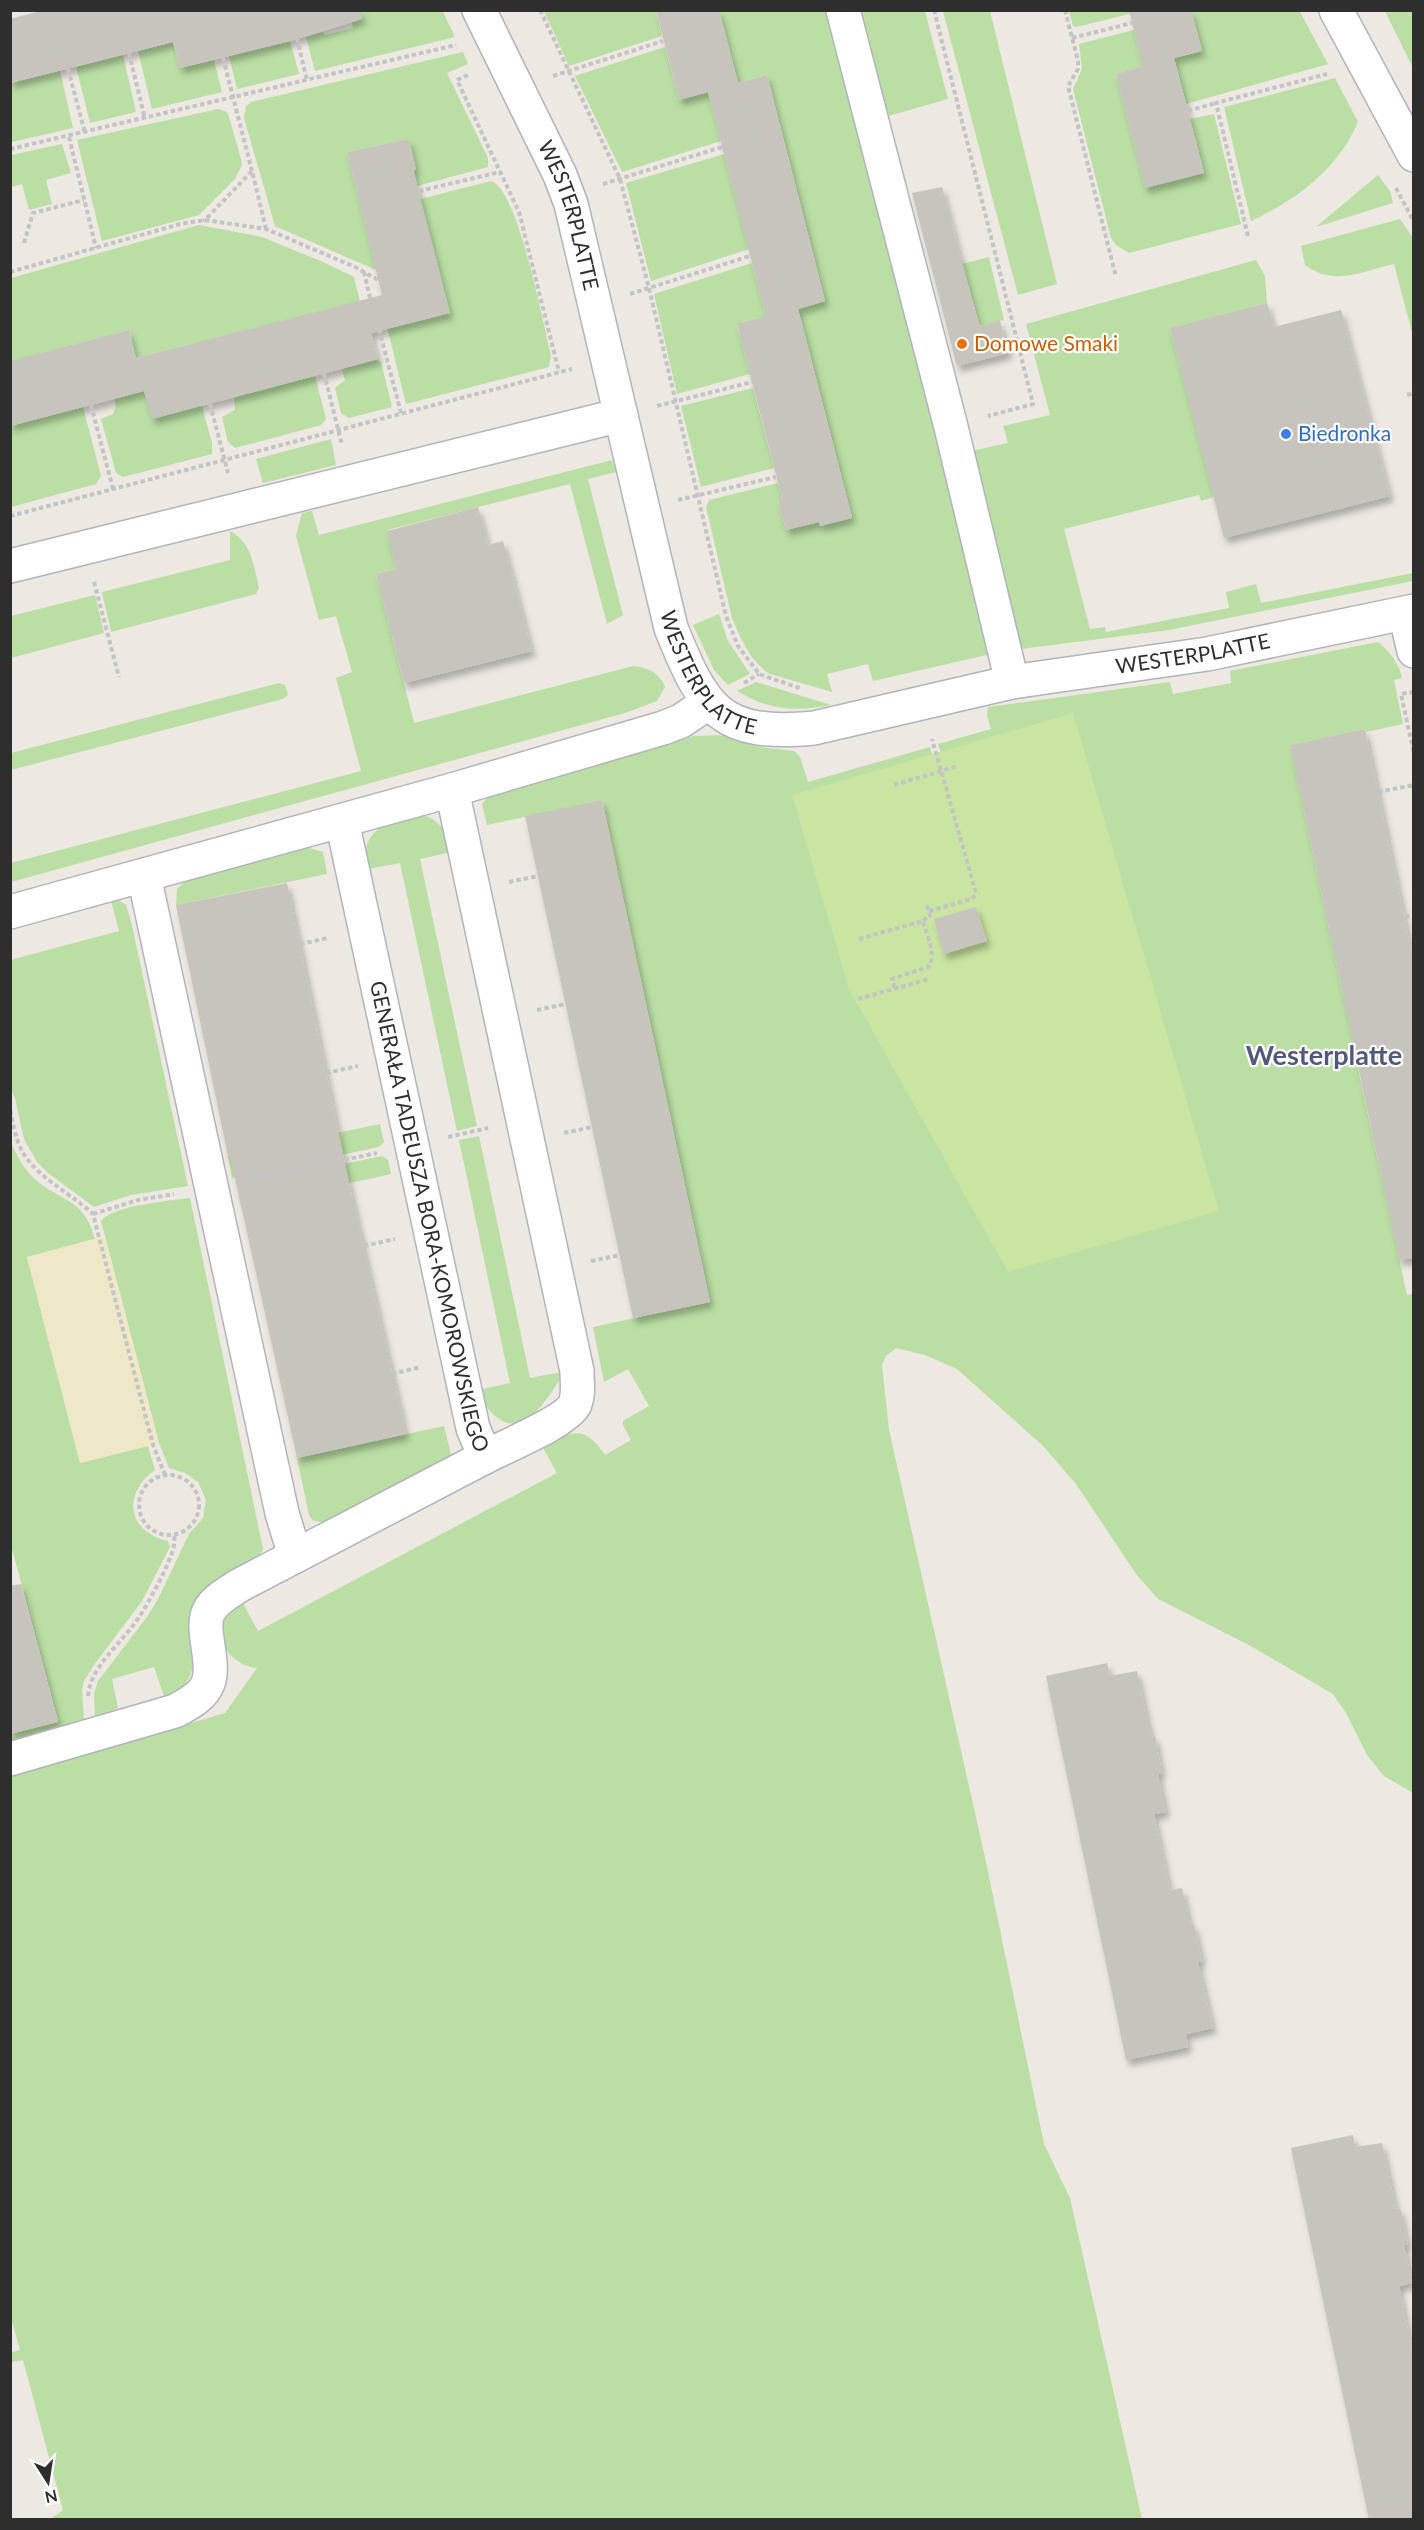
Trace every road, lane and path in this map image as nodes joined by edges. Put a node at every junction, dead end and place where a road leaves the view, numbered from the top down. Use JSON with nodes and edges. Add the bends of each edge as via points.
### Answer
{"nodes":[{"id":1,"x":540,"y":10,"type":"edge"},
{"id":2,"x":843,"y":10,"type":"edge"},
{"id":3,"x":934,"y":10,"type":"edge"},
{"id":4,"x":1065,"y":10,"type":"edge"},
{"id":5,"x":1336,"y":10,"type":"edge"},
{"id":6,"x":486,"y":23,"type":"edge"},
{"id":7,"x":1132,"y":23,"type":"dead end"},
{"id":8,"x":297,"y":38,"type":"dead end"},
{"id":9,"x":1072,"y":38,"type":"junction"},
{"id":10,"x":663,"y":41,"type":"dead end"},
{"id":11,"x":129,"y":53,"type":"dead end"},
{"id":12,"x":223,"y":58,"type":"dead end"},
{"id":13,"x":68,"y":69,"type":"dead end"},
{"id":14,"x":478,"y":70,"type":"dead end"},
{"id":15,"x":569,"y":71,"type":"junction"},
{"id":16,"x":1337,"y":71,"type":"dead end"},
{"id":17,"x":307,"y":81,"type":"junction"},
{"id":18,"x":518,"y":89,"type":"junction"},
{"id":19,"x":233,"y":98,"type":"junction"},
{"id":20,"x":1216,"y":104,"type":"junction"},
{"id":21,"x":1188,"y":111,"type":"dead end"},
{"id":22,"x":145,"y":119,"type":"junction"},
{"id":23,"x":85,"y":133,"type":"junction"},
{"id":24,"x":69,"y":137,"type":"junction"},
{"id":25,"x":722,"y":147,"type":"dead end"},
{"id":26,"x":10,"y":149,"type":"edge"},
{"id":27,"x":1413,"y":155,"type":"edge"},
{"id":28,"x":252,"y":171,"type":"junction"},
{"id":29,"x":500,"y":172,"type":"junction"},
{"id":30,"x":620,"y":179,"type":"junction"},
{"id":31,"x":419,"y":191,"type":"dead end"},
{"id":32,"x":568,"y":195,"type":"junction"},
{"id":33,"x":84,"y":200,"type":"junction"},
{"id":34,"x":205,"y":220,"type":"junction"},
{"id":35,"x":266,"y":228,"type":"junction"},
{"id":36,"x":1248,"y":236,"type":"dead end"},
{"id":37,"x":24,"y":243,"type":"dead end"},
{"id":38,"x":96,"y":248,"type":"junction"},
{"id":39,"x":750,"y":256,"type":"dead end"},
{"id":40,"x":10,"y":272,"type":"edge"},
{"id":41,"x":364,"y":272,"type":"junction"},
{"id":42,"x":1116,"y":277,"type":"dead end"},
{"id":43,"x":378,"y":280,"type":"dead end"},
{"id":44,"x":649,"y":288,"type":"junction"},
{"id":45,"x":370,"y":298,"type":"dead end"},
{"id":46,"x":595,"y":305,"type":"junction"},
{"id":47,"x":379,"y":328,"type":"dead end"},
{"id":48,"x":608,"y":359,"type":"junction"},
{"id":49,"x":559,"y":372,"type":"junction"},
{"id":50,"x":324,"y":373,"type":"dead end"},
{"id":51,"x":752,"y":382,"type":"dead end"},
{"id":52,"x":1413,"y":393,"type":"edge"},
{"id":53,"x":1407,"y":395,"type":"dead end"},
{"id":54,"x":675,"y":401,"type":"junction"},
{"id":55,"x":210,"y":404,"type":"dead end"},
{"id":56,"x":91,"y":405,"type":"dead end"},
{"id":57,"x":401,"y":413,"type":"junction"},
{"id":58,"x":621,"y":415,"type":"junction"},
{"id":59,"x":951,"y":427,"type":"junction"},
{"id":60,"x":338,"y":430,"type":"junction"},
{"id":61,"x":224,"y":460,"type":"junction"},
{"id":62,"x":776,"y":477,"type":"dead end"},
{"id":63,"x":351,"y":481,"type":"junction"},
{"id":64,"x":113,"y":489,"type":"junction"},
{"id":65,"x":697,"y":495,"type":"junction"},
{"id":66,"x":237,"y":508,"type":"junction"},
{"id":67,"x":643,"y":508,"type":"junction"},
{"id":68,"x":10,"y":516,"type":"edge"},
{"id":69,"x":85,"y":547,"type":"junction"},
{"id":70,"x":10,"y":566,"type":"edge"},
{"id":71,"x":1409,"y":612,"type":"edge"},
{"id":72,"x":1413,"y":651,"type":"edge"},
{"id":73,"x":119,"y":677,"type":"dead end"},
{"id":74,"x":1012,"y":682,"type":"junction"},
{"id":75,"x":812,"y":692,"type":"dead end"},
{"id":76,"x":1413,"y":692,"type":"edge"},
{"id":77,"x":923,"y":701,"type":"junction"},
{"id":78,"x":709,"y":702,"type":"junction"},
{"id":79,"x":1413,"y":754,"type":"edge"},
{"id":80,"x":958,"y":766,"type":"dead end"},
{"id":81,"x":941,"y":771,"type":"junction"},
{"id":82,"x":894,"y":785,"type":"dead end"},
{"id":83,"x":1413,"y":785,"type":"edge"},
{"id":84,"x":452,"y":790,"type":"junction"},
{"id":85,"x":1378,"y":792,"type":"dead end"},
{"id":86,"x":342,"y":821,"type":"junction"},
{"id":87,"x":144,"y":876,"type":"junction"},
{"id":88,"x":927,"y":905,"type":"dead end"},
{"id":89,"x":929,"y":911,"type":"junction"},
{"id":90,"x":10,"y":912,"type":"edge"},
{"id":91,"x":1413,"y":915,"type":"edge"},
{"id":92,"x":1405,"y":917,"type":"dead end"},
{"id":93,"x":923,"y":921,"type":"junction"},
{"id":94,"x":859,"y":939,"type":"dead end"},
{"id":95,"x":929,"y":979,"type":"dead end"},
{"id":96,"x":895,"y":989,"type":"junction"},
{"id":97,"x":858,"y":999,"type":"dead end"},
{"id":98,"x":10,"y":1110,"type":"edge"},
{"id":99,"x":213,"y":1188,"type":"junction"},
{"id":100,"x":93,"y":1214,"type":"junction"},
{"id":101,"x":485,"y":1457,"type":"junction"},
{"id":102,"x":165,"y":1475,"type":"junction"},
{"id":103,"x":174,"y":1535,"type":"junction"},
{"id":104,"x":295,"y":1556,"type":"junction"},
{"id":105,"x":93,"y":1736,"type":"junction"},
{"id":106,"x":10,"y":1759,"type":"edge"}],
"edges":[{"from":1,"to":15,"type":"path"},
{"from":2,"to":59,"type":"street"},
{"from":3,"to":59,"type":"path","via":[[1033,404]]},
{"from":4,"to":9,"type":"path"},
{"from":5,"to":27,"type":"street"},
{"from":6,"to":17,"type":"path"},
{"from":6,"to":18,"type":"street","name":"WESTERPLATTE"},
{"from":7,"to":9,"type":"path"},
{"from":8,"to":17,"type":"path"},
{"from":9,"to":42,"type":"path","via":[[1077,69],[1068,86]]},
{"from":10,"to":15,"type":"path"},
{"from":11,"to":22,"type":"path"},
{"from":12,"to":19,"type":"path"},
{"from":13,"to":23,"type":"path"},
{"from":14,"to":29,"type":"path","via":[[457,80]]},
{"from":15,"to":18,"type":"path"},
{"from":15,"to":30,"type":"path"},
{"from":16,"to":20,"type":"path"},
{"from":17,"to":19,"type":"path"},
{"from":18,"to":32,"type":"street","name":"WESTERPLATTE"},
{"from":19,"to":22,"type":"path"},
{"from":19,"to":28,"type":"path"},
{"from":20,"to":21,"type":"path"},
{"from":20,"to":36,"type":"path"},
{"from":22,"to":23,"type":"path"},
{"from":23,"to":24,"type":"path"},
{"from":24,"to":26,"type":"path"},
{"from":24,"to":33,"type":"path"},
{"from":25,"to":30,"type":"path"},
{"from":28,"to":34,"type":"path"},
{"from":28,"to":35,"type":"path"},
{"from":29,"to":31,"type":"path"},
{"from":29,"to":49,"type":"path","via":[[523,222]]},
{"from":30,"to":32,"type":"path"},
{"from":30,"to":44,"type":"path"},
{"from":32,"to":46,"type":"street","name":"WESTERPLATTE"},
{"from":33,"to":37,"type":"path","via":[[33,213]]},
{"from":33,"to":38,"type":"path"},
{"from":34,"to":35,"type":"path"},
{"from":34,"to":38,"type":"path"},
{"from":35,"to":41,"type":"path"},
{"from":38,"to":40,"type":"path"},
{"from":39,"to":44,"type":"path"},
{"from":41,"to":43,"type":"path"},
{"from":41,"to":45,"type":"path"},
{"from":44,"to":46,"type":"path"},
{"from":44,"to":54,"type":"path"},
{"from":46,"to":48,"type":"street","name":"WESTERPLATTE"},
{"from":47,"to":57,"type":"path"},
{"from":48,"to":49,"type":"path"},
{"from":48,"to":58,"type":"street","name":"WESTERPLATTE"},
{"from":49,"to":57,"type":"path"},
{"from":50,"to":60,"type":"path"},
{"from":51,"to":54,"type":"path"},
{"from":52,"to":53,"type":"path"},
{"from":54,"to":58,"type":"path"},
{"from":54,"to":65,"type":"path"},
{"from":55,"to":61,"type":"path"},
{"from":56,"to":64,"type":"path"},
{"from":57,"to":60,"type":"path"},
{"from":58,"to":63,"type":"street"},
{"from":58,"to":67,"type":"street","name":"WESTERPLATTE"},
{"from":59,"to":74,"type":"street"},
{"from":60,"to":61,"type":"path"},
{"from":60,"to":63,"type":"path"},
{"from":61,"to":64,"type":"path"},
{"from":61,"to":66,"type":"path"},
{"from":62,"to":65,"type":"path"},
{"from":63,"to":66,"type":"street"},
{"from":64,"to":68,"type":"path"},
{"from":65,"to":67,"type":"path"},
{"from":65,"to":75,"type":"path","via":[[726,616],[738,646],[759,674]]},
{"from":66,"to":69,"type":"street"},
{"from":67,"to":78,"type":"street","name":"WESTERPLATTE","via":[[671,628],[691,675]]},
{"from":69,"to":70,"type":"street"},
{"from":69,"to":73,"type":"path"},
{"from":71,"to":72,"type":"street"},
{"from":71,"to":74,"type":"street","name":"WESTERPLATTE","via":[[1207,654]]},
{"from":74,"to":77,"type":"street","name":"WESTERPLATTE"},
{"from":76,"to":79,"type":"path","via":[[1401,694]]},
{"from":77,"to":78,"type":"street","name":"WESTERPLATTE","via":[[814,728],[785,730],[762,729],[734,721],[718,713]]},
{"from":77,"to":81,"type":"path"},
{"from":78,"to":84,"type":"street","via":[[663,728]]},
{"from":80,"to":81,"type":"path"},
{"from":81,"to":82,"type":"path"},
{"from":81,"to":89,"type":"path","via":[[976,893],[972,899]]},
{"from":83,"to":85,"type":"path"},
{"from":84,"to":86,"type":"street"},
{"from":84,"to":101,"type":"street","name":"GENERAŁA TADEUSZA BORA-KOMOROWSKIEGO","via":[[578,1389],[574,1406],[560,1419]]},
{"from":86,"to":87,"type":"street"},
{"from":86,"to":101,"type":"street","name":"GENERAŁA TADEUSZA BORA-KOMOROWSKIEGO","via":[[473,1428]]},
{"from":87,"to":90,"type":"street"},
{"from":87,"to":99,"type":"street"},
{"from":88,"to":89,"type":"path"},
{"from":89,"to":93,"type":"path","via":[[928,919]]},
{"from":91,"to":92,"type":"path"},
{"from":93,"to":94,"type":"path"},
{"from":93,"to":96,"type":"path","via":[[931,950],[930,966],[892,979]]},
{"from":95,"to":96,"type":"path"},
{"from":96,"to":97,"type":"path"},
{"from":98,"to":100,"type":"path","via":[[21,1149],[32,1166]]},
{"from":99,"to":100,"type":"path","via":[[138,1200]]},
{"from":99,"to":104,"type":"street","via":[[282,1513]]},
{"from":100,"to":102,"type":"path","via":[[153,1444]]},
{"from":101,"to":104,"type":"street"},
{"from":102,"to":103,"type":"path","via":[[184,1479],[192,1486],[199,1505],[192,1524]]},
{"from":102,"to":103,"type":"path","via":[[148,1483],[142,1491],[139,1510],[147,1527]]},
{"from":103,"to":105,"type":"path","via":[[176,1546],[156,1588],[90,1683],[88,1708]]},
{"from":104,"to":105,"type":"street","via":[[218,1599],[207,1615],[210,1680],[192,1702]]},
{"from":105,"to":106,"type":"street"}]}
